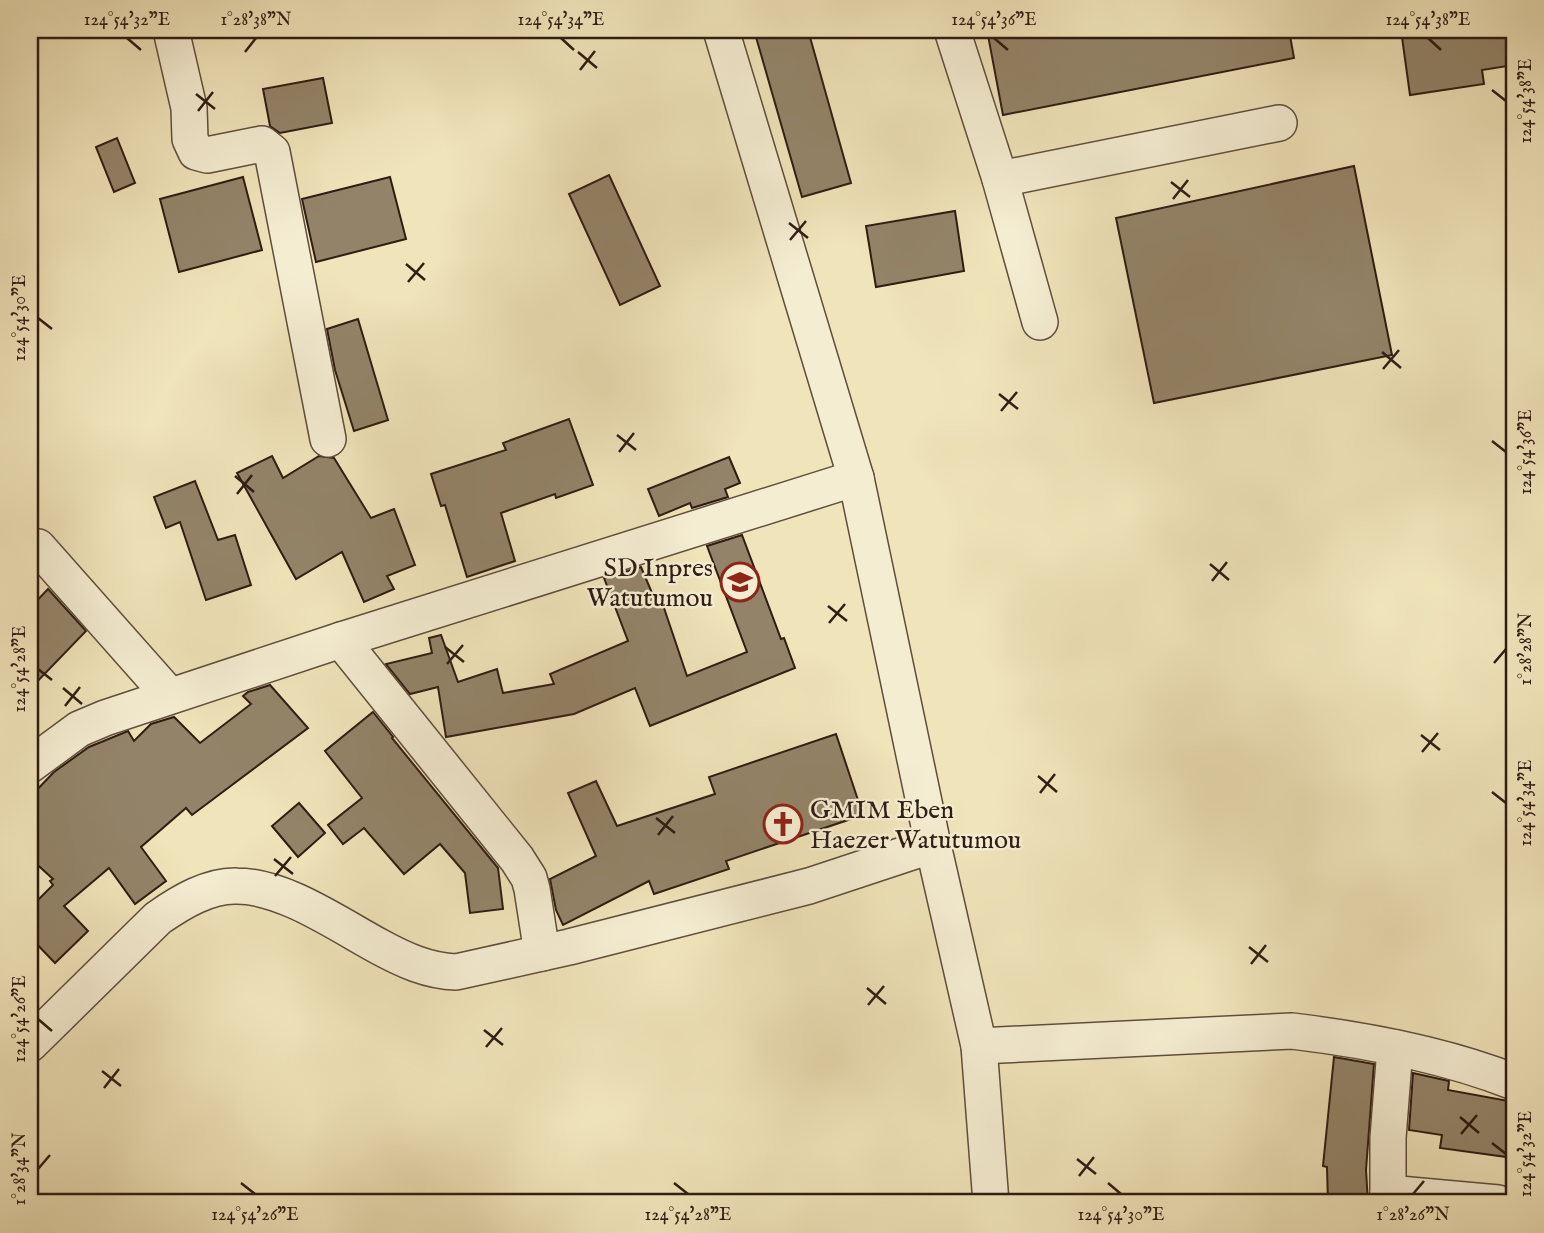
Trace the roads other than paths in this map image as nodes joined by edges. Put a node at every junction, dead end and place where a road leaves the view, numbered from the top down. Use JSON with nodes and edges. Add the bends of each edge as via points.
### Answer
{"nodes":[{"id":1,"x":171,"y":30,"type":"edge"},
{"id":2,"x":721,"y":30,"type":"edge"},
{"id":3,"x":952,"y":30,"type":"edge"},
{"id":4,"x":1279,"y":123,"type":"dead end"},
{"id":5,"x":1000,"y":179,"type":"junction"},
{"id":6,"x":1040,"y":322,"type":"dead end"},
{"id":7,"x":328,"y":439,"type":"dead end"},
{"id":8,"x":856,"y":478,"type":"junction"},
{"id":9,"x":38,"y":548,"type":"dead end"},
{"id":10,"x":341,"y":640,"type":"junction"},
{"id":11,"x":170,"y":696,"type":"junction"},
{"id":12,"x":30,"y":765,"type":"edge"},
{"id":13,"x":933,"y":845,"type":"junction"},
{"id":14,"x":542,"y":953,"type":"junction"},
{"id":15,"x":30,"y":1044,"type":"edge"},
{"id":16,"x":979,"y":1046,"type":"junction"},
{"id":17,"x":1395,"y":1048,"type":"junction"},
{"id":18,"x":1514,"y":1082,"type":"edge"},
{"id":19,"x":1388,"y":1198,"type":"edge"},
{"id":20,"x":991,"y":1203,"type":"edge"},
{"id":21,"x":1498,"y":1203,"type":"edge"}],
"edges":[{"from":1,"to":7,"type":"street","via":[[195,152],[207,155],[262,144],[272,152]]},
{"from":2,"to":8,"type":"street"},
{"from":3,"to":5,"type":"street"},
{"from":4,"to":5,"type":"street"},
{"from":5,"to":6,"type":"street"},
{"from":8,"to":10,"type":"street"},
{"from":8,"to":13,"type":"street"},
{"from":9,"to":11,"type":"street"},
{"from":10,"to":11,"type":"street"},
{"from":10,"to":14,"type":"street","via":[[517,859],[532,889]]},
{"from":11,"to":12,"type":"street","via":[[79,729]]},
{"from":13,"to":14,"type":"street","via":[[810,886]]},
{"from":13,"to":16,"type":"street"},
{"from":14,"to":15,"type":"street","via":[[442,972],[404,960],[282,897],[236,885],[204,892],[158,918]]},
{"from":16,"to":17,"type":"street","via":[[1292,1031]]},
{"from":16,"to":20,"type":"street"},
{"from":17,"to":18,"type":"street","via":[[1471,1065]]},
{"from":17,"to":19,"type":"street"},
{"from":19,"to":21,"type":"street"}]}
